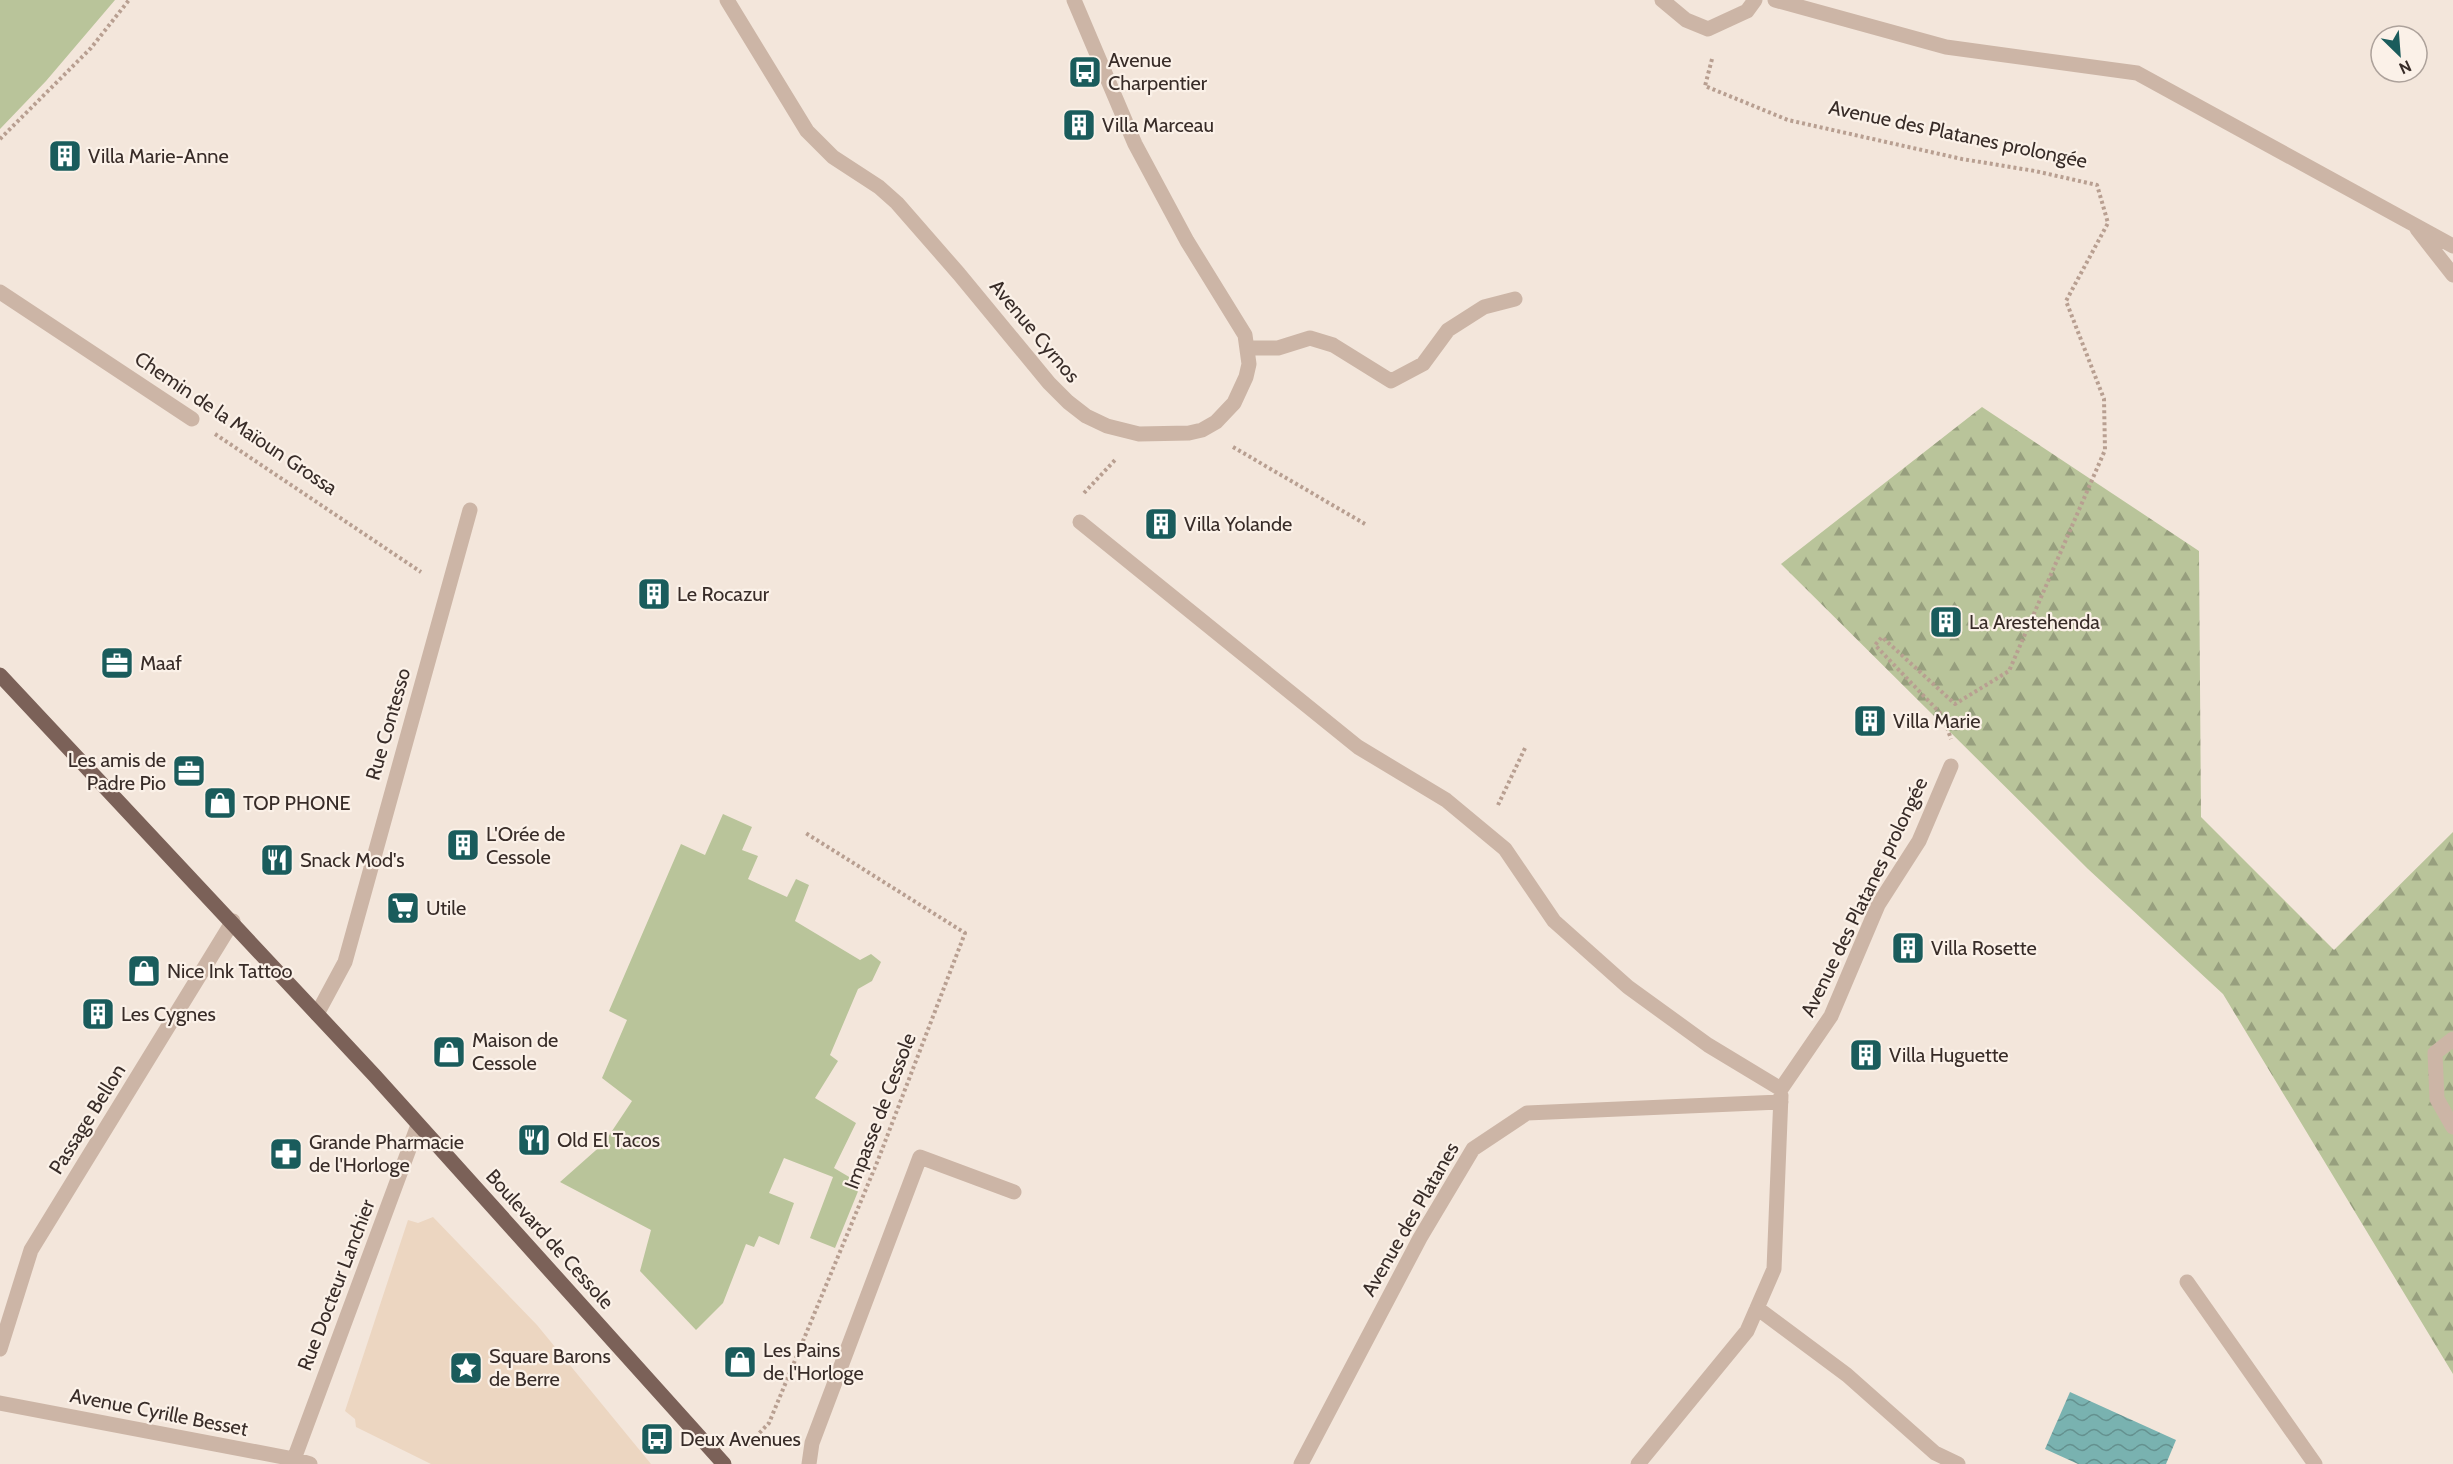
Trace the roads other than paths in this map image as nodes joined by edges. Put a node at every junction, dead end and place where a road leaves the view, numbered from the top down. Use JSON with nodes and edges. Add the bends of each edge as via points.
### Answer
{"nodes":[{"id":1,"x":727,"y":0,"type":"edge"},
{"id":2,"x":1074,"y":0,"type":"edge"},
{"id":3,"x":1662,"y":0,"type":"edge"},
{"id":4,"x":1755,"y":0,"type":"edge"},
{"id":5,"x":1775,"y":0,"type":"edge"},
{"id":6,"x":2413,"y":224,"type":"junction"},
{"id":7,"x":2453,"y":246,"type":"edge"},
{"id":8,"x":2453,"y":275,"type":"edge"},
{"id":9,"x":0,"y":292,"type":"edge"},
{"id":10,"x":1515,"y":299,"type":"dead end"},
{"id":11,"x":1248,"y":348,"type":"junction"},
{"id":12,"x":192,"y":419,"type":"road end"},
{"id":13,"x":471,"y":510,"type":"dead end"},
{"id":14,"x":1080,"y":522,"type":"road end"},
{"id":15,"x":0,"y":675,"type":"edge"},
{"id":16,"x":1951,"y":766,"type":"road end"},
{"id":17,"x":233,"y":921,"type":"junction"},
{"id":18,"x":316,"y":1014,"type":"junction"},
{"id":19,"x":2453,"y":1039,"type":"edge"},
{"id":20,"x":1781,"y":1096,"type":"junction"},
{"id":21,"x":418,"y":1125,"type":"junction"},
{"id":22,"x":2453,"y":1127,"type":"edge"},
{"id":23,"x":1014,"y":1192,"type":"dead end"},
{"id":24,"x":2187,"y":1282,"type":"dead end"},
{"id":25,"x":1757,"y":1308,"type":"junction"},
{"id":26,"x":0,"y":1349,"type":"edge"},
{"id":27,"x":0,"y":1404,"type":"edge"},
{"id":28,"x":294,"y":1459,"type":"junction"},
{"id":29,"x":310,"y":1464,"type":"edge"},
{"id":30,"x":724,"y":1464,"type":"edge"},
{"id":31,"x":809,"y":1464,"type":"edge"},
{"id":32,"x":1301,"y":1464,"type":"edge"},
{"id":33,"x":1638,"y":1464,"type":"edge"},
{"id":34,"x":1958,"y":1464,"type":"edge"},
{"id":35,"x":2315,"y":1464,"type":"edge"}],
"edges":[{"from":1,"to":11,"type":"street","name":"Avenue Cyrnos","via":[[790,105],[819,144],[897,203],[1049,383],[1086,416],[1139,434],[1177,434],[1202,429],[1216,422],[1234,403],[1246,377]]},
{"from":2,"to":11,"type":"street","name":"Avenue Cyrnos","via":[[1135,144],[1187,242],[1239,323]]},
{"from":3,"to":4,"type":"street","via":[[1686,20],[1708,29],[1747,11]]},
{"from":5,"to":6,"type":"street","via":[[1946,47],[2137,73]]},
{"from":6,"to":7,"type":"street"},
{"from":6,"to":8,"type":"street"},
{"from":9,"to":12,"type":"street","name":"Chemin de la Maïoun Grossa"},
{"from":10,"to":11,"type":"street","via":[[1484,308],[1448,330],[1423,364],[1391,381],[1334,345],[1310,338],[1278,348]]},
{"from":13,"to":18,"type":"street","name":"Rue Contesso","via":[[345,962]]},
{"from":14,"to":20,"type":"street","via":[[1358,747],[1446,801],[1504,849],[1554,921],[1628,987]]},
{"from":15,"to":17,"type":"main road","name":"Boulevard de Cessole"},
{"from":16,"to":20,"type":"street","name":"Avenue des Platanes prolongée","via":[[1919,842],[1878,905],[1831,1016]]},
{"from":17,"to":18,"type":"main road","name":"Boulevard de Cessole"},
{"from":17,"to":26,"type":"street","name":"Passage Bellon","via":[[31,1250]]},
{"from":18,"to":21,"type":"main road","name":"Boulevard de Cessole"},
{"from":19,"to":22,"type":"street","via":[[2435,1053],[2437,1100]]},
{"from":20,"to":25,"type":"street","via":[[1774,1269]]},
{"from":20,"to":32,"type":"street","name":"Avenue des Platanes","via":[[1527,1113],[1473,1149],[1420,1238]]},
{"from":21,"to":28,"type":"street","name":"Rue Docteur Lanchier"},
{"from":21,"to":30,"type":"main road","name":"Boulevard de Cessole"},
{"from":23,"to":31,"type":"street","via":[[920,1157],[812,1443]]},
{"from":24,"to":35,"type":"street"},
{"from":25,"to":33,"type":"street","via":[[1747,1331]]},
{"from":25,"to":34,"type":"street","via":[[1846,1375],[1935,1453]]},
{"from":27,"to":28,"type":"street","name":"Avenue Cyrille Besset"},
{"from":28,"to":29,"type":"street","name":"Avenue Cyrille Besset"}]}
